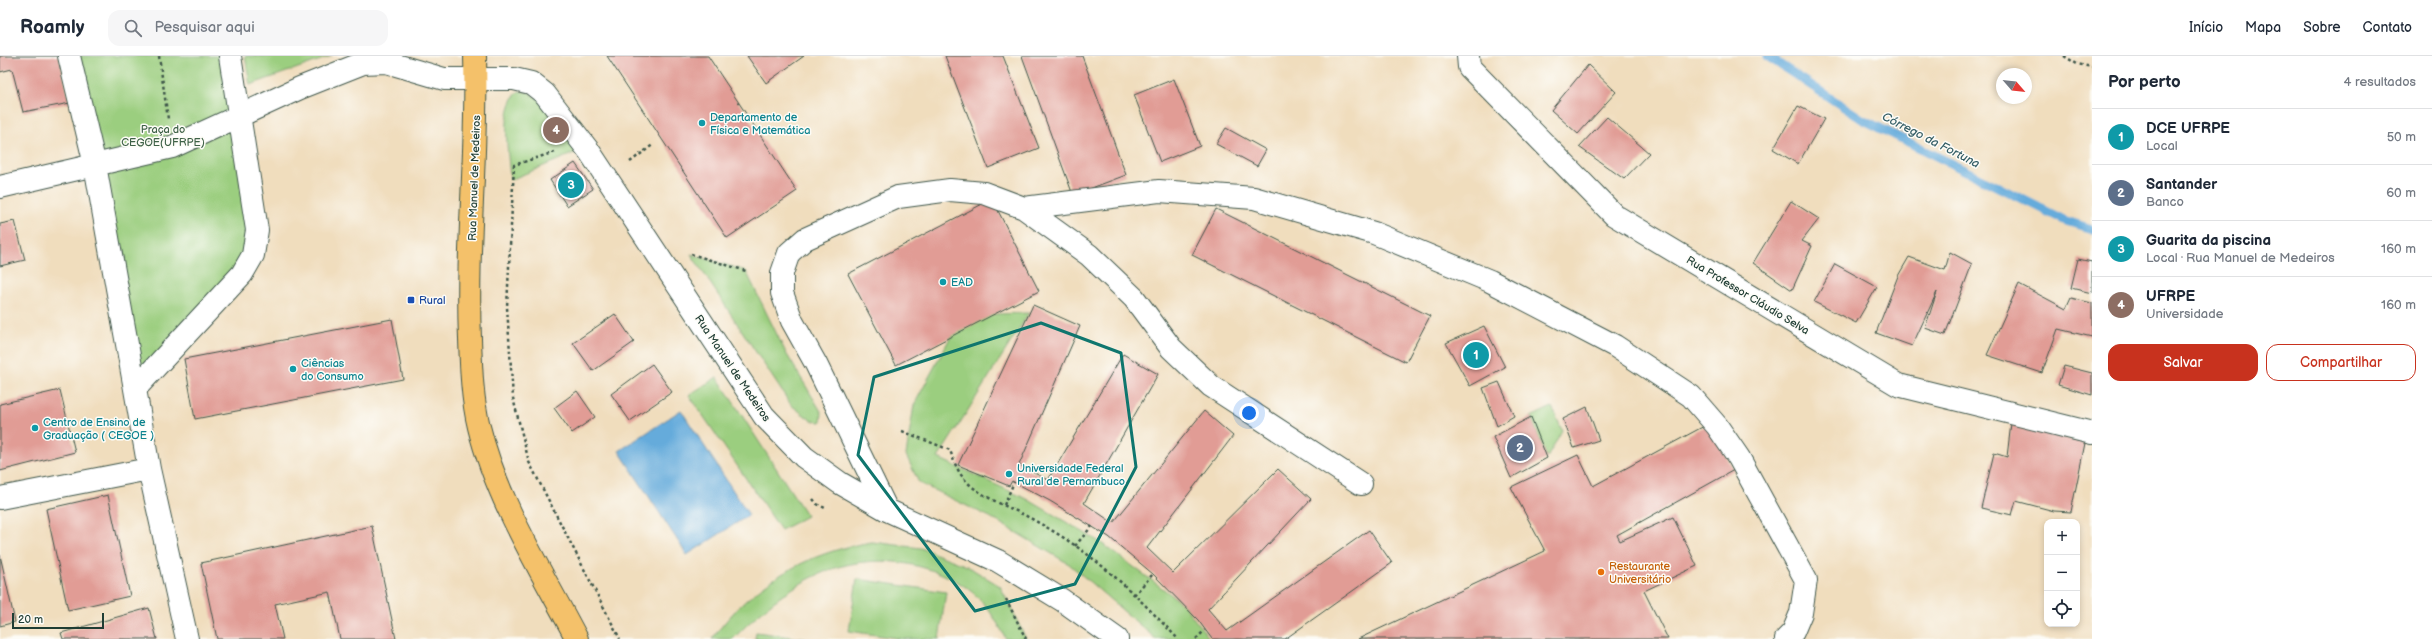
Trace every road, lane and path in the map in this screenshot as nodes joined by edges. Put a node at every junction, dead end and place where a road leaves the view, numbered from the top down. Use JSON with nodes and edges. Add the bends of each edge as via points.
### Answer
{"nodes":[{"id":1,"x":69,"y":56,"type":"edge"},
{"id":2,"x":159,"y":56,"type":"edge"},
{"id":3,"x":230,"y":56,"type":"edge"},
{"id":4,"x":475,"y":56,"type":"edge"},
{"id":5,"x":1468,"y":56,"type":"edge"},
{"id":6,"x":2064,"y":56,"type":"edge"},
{"id":7,"x":2092,"y":67,"type":"edge"},
{"id":8,"x":476,"y":78,"type":"junction"},
{"id":9,"x":240,"y":114,"type":"junction"},
{"id":10,"x":654,"y":144,"type":"dead end"},
{"id":11,"x":172,"y":147,"type":"junction"},
{"id":12,"x":557,"y":151,"type":"dead end"},
{"id":13,"x":630,"y":162,"type":"dead end"},
{"id":14,"x":95,"y":165,"type":"junction"},
{"id":15,"x":0,"y":187,"type":"edge"},
{"id":16,"x":1024,"y":208,"type":"junction"},
{"id":17,"x":690,"y":254,"type":"dead end"},
{"id":18,"x":746,"y":271,"type":"dead end"},
{"id":19,"x":135,"y":389,"type":"junction"},
{"id":20,"x":902,"y":431,"type":"dead end"},
{"id":21,"x":2092,"y":433,"type":"edge"},
{"id":22,"x":149,"y":469,"type":"junction"},
{"id":23,"x":1014,"y":482,"type":"dead end"},
{"id":24,"x":1361,"y":484,"type":"dead end"},
{"id":25,"x":0,"y":498,"type":"edge"},
{"id":26,"x":1004,"y":505,"type":"junction"},
{"id":27,"x":887,"y":510,"type":"junction"},
{"id":28,"x":1092,"y":526,"type":"dead end"},
{"id":29,"x":1075,"y":546,"type":"junction"},
{"id":30,"x":1153,"y":574,"type":"dead end"},
{"id":31,"x":1134,"y":595,"type":"junction"},
{"id":32,"x":1205,"y":630,"type":"dead end"},
{"id":33,"x":187,"y":639,"type":"edge"},
{"id":34,"x":577,"y":639,"type":"edge"},
{"id":35,"x":620,"y":639,"type":"edge"},
{"id":36,"x":1117,"y":639,"type":"edge"},
{"id":37,"x":1178,"y":639,"type":"edge"},
{"id":38,"x":1196,"y":639,"type":"edge"},
{"id":39,"x":1786,"y":639,"type":"edge"}],
"edges":[{"from":1,"to":14,"type":"street"},
{"from":2,"to":11,"type":"path"},
{"from":3,"to":9,"type":"street"},
{"from":4,"to":8,"type":"main road","name":"Rua Manuel de Medeiros"},
{"from":5,"to":21,"type":"street","name":"Rua Professor Cláudio Selva","via":[[1469,67],[1614,215],[1898,385]]},
{"from":6,"to":7,"type":"path","via":[[2077,64]]},
{"from":8,"to":9,"type":"street","via":[[444,79],[386,62],[363,63]]},
{"from":8,"to":27,"type":"street","name":"Rua Manuel de Medeiros","via":[[514,79],[531,83],[545,94],[589,151],[764,416],[804,457]]},
{"from":8,"to":34,"type":"main road","name":"Rua Manuel de Medeiros","via":[[469,303],[471,361],[478,426],[498,487]]},
{"from":9,"to":11,"type":"street"},
{"from":9,"to":19,"type":"street","via":[[257,230],[253,255],[242,274]]},
{"from":10,"to":13,"type":"path"},
{"from":11,"to":14,"type":"street"},
{"from":12,"to":35,"type":"path","via":[[514,165],[507,307],[513,398],[529,462]]},
{"from":14,"to":15,"type":"street"},
{"from":14,"to":19,"type":"street"},
{"from":16,"to":24,"type":"street","via":[[1089,254],[1134,298],[1171,348],[1211,386]]},
{"from":16,"to":27,"type":"street","via":[[984,193],[950,190],[898,197],[805,239],[790,253],[782,273],[782,293],[792,321],[816,364]]},
{"from":16,"to":39,"type":"street","via":[[1158,191],[1254,198],[1374,232],[1490,281],[1615,346],[1691,396],[1717,426],[1739,458],[1806,580],[1801,613],[1793,632]]},
{"from":17,"to":18,"type":"path"},
{"from":19,"to":22,"type":"street"},
{"from":20,"to":26,"type":"path","via":[[950,450],[956,467],[967,482]]},
{"from":22,"to":25,"type":"street"},
{"from":22,"to":33,"type":"street"},
{"from":23,"to":26,"type":"path"},
{"from":26,"to":29,"type":"path"},
{"from":27,"to":36,"type":"street","name":"Rua Manuel de Medeiros","via":[[998,561],[1062,600]]},
{"from":28,"to":29,"type":"path"},
{"from":29,"to":31,"type":"path"},
{"from":30,"to":31,"type":"path"},
{"from":31,"to":37,"type":"path"},
{"from":32,"to":38,"type":"path"}]}
